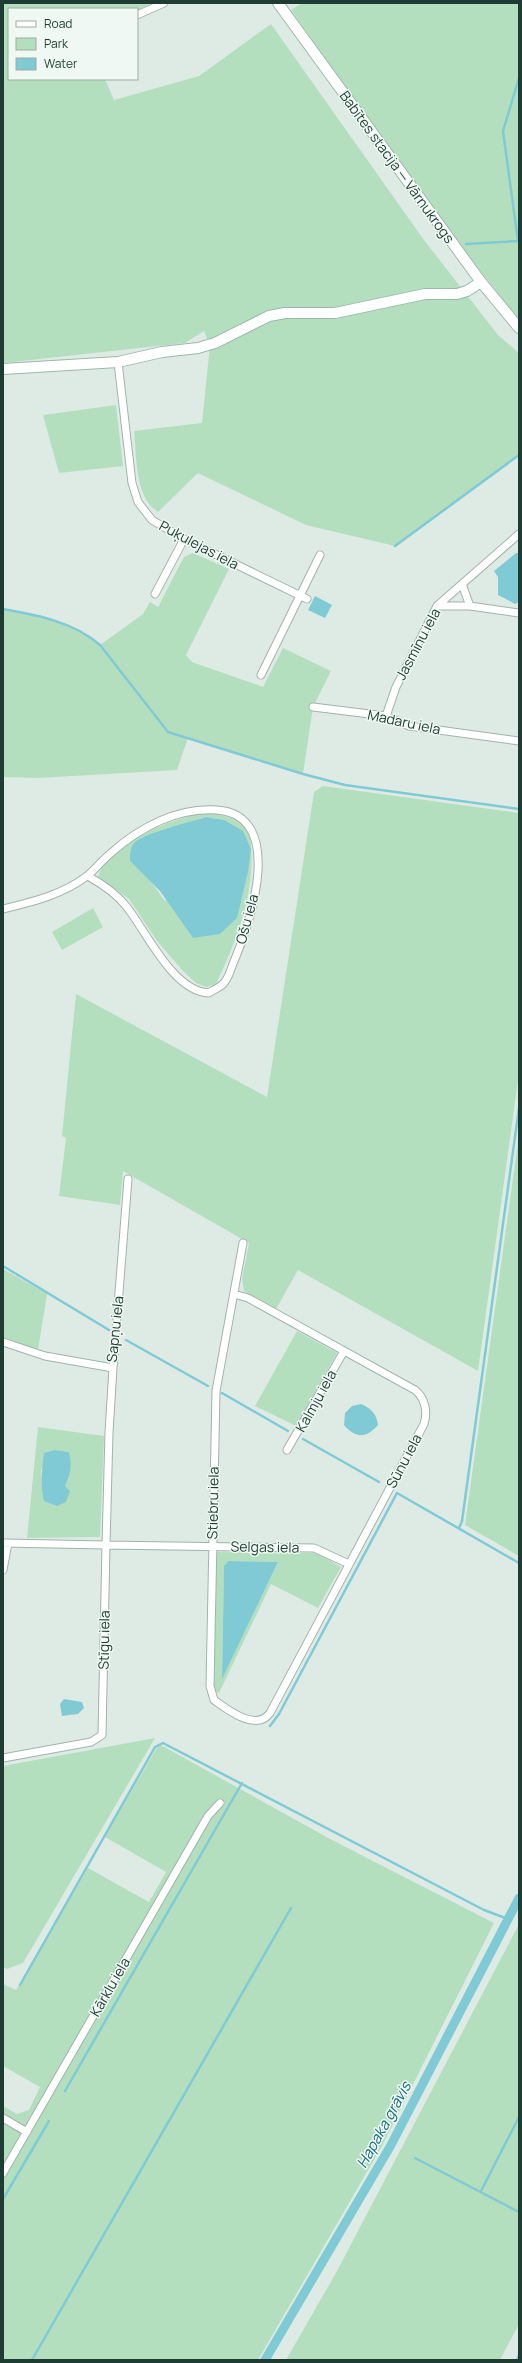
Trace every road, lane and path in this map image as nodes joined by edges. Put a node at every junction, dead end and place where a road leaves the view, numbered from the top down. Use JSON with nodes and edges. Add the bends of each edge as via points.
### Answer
{"nodes":[{"id":1,"x":164,"y":3,"type":"edge"},
{"id":2,"x":278,"y":3,"type":"edge"},
{"id":3,"x":138,"y":15,"type":"edge"},
{"id":4,"x":481,"y":282,"type":"junction"},
{"id":5,"x":519,"y":328,"type":"edge"},
{"id":6,"x":118,"y":362,"type":"junction"},
{"id":7,"x":3,"y":369,"type":"edge"},
{"id":8,"x":519,"y":534,"type":"edge"},
{"id":9,"x":184,"y":539,"type":"junction"},
{"id":10,"x":320,"y":555,"type":"dead end"},
{"id":11,"x":462,"y":584,"type":"junction"},
{"id":12,"x":155,"y":594,"type":"dead end"},
{"id":13,"x":299,"y":596,"type":"junction"},
{"id":14,"x":306,"y":599,"type":"dead end"},
{"id":15,"x":437,"y":606,"type":"junction"},
{"id":16,"x":470,"y":606,"type":"junction"},
{"id":17,"x":519,"y":613,"type":"edge"},
{"id":18,"x":261,"y":675,"type":"dead end"},
{"id":19,"x":312,"y":707,"type":"dead end"},
{"id":20,"x":386,"y":716,"type":"junction"},
{"id":21,"x":519,"y":741,"type":"edge"},
{"id":22,"x":88,"y":876,"type":"junction"},
{"id":23,"x":3,"y":909,"type":"edge"},
{"id":24,"x":128,"y":1179,"type":"dead end"},
{"id":25,"x":243,"y":1243,"type":"dead end"},
{"id":26,"x":234,"y":1294,"type":"junction"},
{"id":27,"x":3,"y":1342,"type":"edge"},
{"id":28,"x":344,"y":1351,"type":"junction"},
{"id":29,"x":113,"y":1368,"type":"junction"},
{"id":30,"x":287,"y":1450,"type":"dead end"},
{"id":31,"x":6,"y":1543,"type":"edge"},
{"id":32,"x":106,"y":1544,"type":"junction"},
{"id":33,"x":213,"y":1546,"type":"junction"},
{"id":34,"x":349,"y":1564,"type":"junction"},
{"id":35,"x":3,"y":1570,"type":"edge"},
{"id":36,"x":270,"y":1713,"type":"joint"},
{"id":37,"x":3,"y":1758,"type":"edge"},
{"id":38,"x":220,"y":1802,"type":"dead end"},
{"id":39,"x":3,"y":2118,"type":"edge"},
{"id":40,"x":27,"y":2132,"type":"junction"},
{"id":41,"x":3,"y":2173,"type":"edge"}],
"edges":[{"from":1,"to":3,"type":"street"},
{"from":2,"to":4,"type":"street","name":"Babītes stacija — Vārnukrogs"},
{"from":4,"to":5,"type":"street","name":"Babītes stacija — Vārnukrogs"},
{"from":4,"to":6,"type":"street","via":[[457,294],[425,294],[335,313],[286,313],[269,316],[198,348],[162,352]]},
{"from":6,"to":7,"type":"street"},
{"from":6,"to":9,"type":"street","name":"Puķulejas iela","via":[[132,484],[138,502],[152,520]]},
{"from":8,"to":11,"type":"street","name":"Jasmīnu iela"},
{"from":9,"to":12,"type":"street"},
{"from":9,"to":13,"type":"street","name":"Puķulejas iela"},
{"from":10,"to":13,"type":"street"},
{"from":11,"to":15,"type":"street","name":"Jasmīnu iela"},
{"from":11,"to":16,"type":"street"},
{"from":13,"to":14,"type":"street","name":"Puķulejas iela"},
{"from":13,"to":18,"type":"street"},
{"from":15,"to":16,"type":"street"},
{"from":15,"to":20,"type":"street","name":"Jasmīnu iela","via":[[396,687]]},
{"from":16,"to":17,"type":"street"},
{"from":19,"to":20,"type":"street","name":"Madaru iela"},
{"from":20,"to":21,"type":"street","name":"Madaru iela","via":[[409,726]]},
{"from":22,"to":22,"type":"street","name":"Ošu iela","via":[[132,835],[162,819],[215,810],[230,812],[243,819],[254,836],[257,851],[255,898],[248,926],[225,982],[208,992],[193,990],[171,971],[123,902]]},
{"from":22,"to":23,"type":"street","name":"Ošu iela","via":[[47,898]]},
{"from":24,"to":29,"type":"street","name":"Sapņu iela"},
{"from":25,"to":26,"type":"street","name":"Stiebru iela"},
{"from":26,"to":28,"type":"street","name":"Sūnu iela","via":[[248,1298]]},
{"from":26,"to":33,"type":"street","name":"Stiebru iela","via":[[216,1391]]},
{"from":27,"to":29,"type":"street","name":"Sapņu iela","via":[[44,1356]]},
{"from":28,"to":30,"type":"street","name":"Kalmju iela"},
{"from":28,"to":34,"type":"street","name":"Sūnu iela","via":[[415,1390],[423,1400],[426,1410],[424,1424]]},
{"from":29,"to":32,"type":"street","via":[[108,1432]]},
{"from":31,"to":32,"type":"street"},
{"from":31,"to":35,"type":"street"},
{"from":32,"to":33,"type":"street","name":"Selgas iela"},
{"from":32,"to":37,"type":"street","name":"Stīgu iela","via":[[102,1735],[91,1742]]},
{"from":33,"to":34,"type":"street","name":"Selgas iela","via":[[314,1548]]},
{"from":33,"to":36,"type":"street","name":"Stiebru iela","via":[[210,1686],[212,1697],[254,1722],[263,1720]]},
{"from":34,"to":36,"type":"street","name":"Sūnu iela"},
{"from":38,"to":40,"type":"street","name":"Kārklu iela","via":[[204,1823]]},
{"from":39,"to":40,"type":"street"},
{"from":40,"to":41,"type":"street","name":"Kārklu iela"}]}
